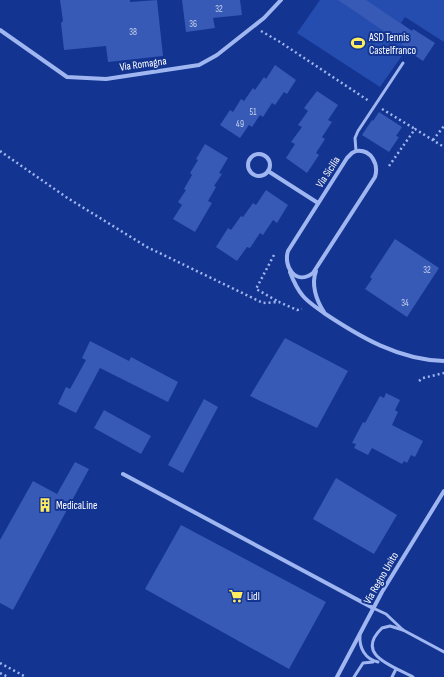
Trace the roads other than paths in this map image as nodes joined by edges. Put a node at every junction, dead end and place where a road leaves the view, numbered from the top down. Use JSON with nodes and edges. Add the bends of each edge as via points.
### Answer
{"nodes":[{"id":1,"x":281,"y":0,"type":"edge"},
{"id":2,"x":0,"y":30,"type":"edge"},
{"id":3,"x":403,"y":62,"type":"dead end"},
{"id":4,"x":356,"y":151,"type":"junction"},
{"id":5,"x":268,"y":171,"type":"junction"},
{"id":6,"x":318,"y":203,"type":"junction"},
{"id":7,"x":318,"y":266,"type":"junction"},
{"id":8,"x":289,"y":269,"type":"junction"},
{"id":9,"x":325,"y":314,"type":"junction"},
{"id":10,"x":444,"y":361,"type":"edge"},
{"id":11,"x":124,"y":474,"type":"dead end"},
{"id":12,"x":444,"y":491,"type":"edge"},
{"id":13,"x":373,"y":608,"type":"junction"},
{"id":14,"x":403,"y":630,"type":"junction"},
{"id":15,"x":361,"y":631,"type":"junction"},
{"id":16,"x":444,"y":652,"type":"edge"},
{"id":17,"x":378,"y":662,"type":"junction"},
{"id":18,"x":385,"y":663,"type":"junction"},
{"id":19,"x":396,"y":669,"type":"junction"},
{"id":20,"x":337,"y":677,"type":"edge"},
{"id":21,"x":354,"y":677,"type":"edge"},
{"id":22,"x":392,"y":677,"type":"edge"},
{"id":23,"x":412,"y":677,"type":"edge"}],
"edges":[{"from":1,"to":2,"type":"street","name":"Via Romagna","via":[[253,27],[217,55],[199,65],[106,79],[67,77]]},
{"from":3,"to":4,"type":"lane","via":[[356,135]]},
{"from":4,"to":6,"type":"street","name":"Via Sicilia","via":[[347,158]]},
{"from":4,"to":7,"type":"street","via":[[366,152],[374,159],[376,174]]},
{"from":5,"to":5,"type":"street","via":[[268,158],[258,154],[250,159],[248,166],[255,175],[262,175]]},
{"from":5,"to":6,"type":"street"},
{"from":6,"to":8,"type":"street","name":"Via Sicilia","via":[[288,251],[286,260]]},
{"from":7,"to":8,"type":"street","via":[[311,275],[304,277],[296,276]]},
{"from":7,"to":9,"type":"street","via":[[314,286]]},
{"from":8,"to":9,"type":"street","name":"Via Sicilia","via":[[302,295]]},
{"from":9,"to":10,"type":"street","name":"Via Sicilia","via":[[359,336],[391,350]]},
{"from":11,"to":13,"type":"street"},
{"from":12,"to":13,"type":"street","name":"Via Regno Unito"},
{"from":13,"to":14,"type":"lane","via":[[386,614]]},
{"from":13,"to":15,"type":"street","name":"Via Regno Unito"},
{"from":14,"to":16,"type":"lane"},
{"from":14,"to":18,"type":"lane","via":[[384,627],[374,640],[374,652]]},
{"from":15,"to":17,"type":"lane","via":[[360,641],[364,653]]},
{"from":15,"to":20,"type":"street","name":"Via Regno Unito"},
{"from":17,"to":18,"type":"lane"},
{"from":17,"to":21,"type":"lane","via":[[363,663]]},
{"from":18,"to":19,"type":"lane"},
{"from":19,"to":22,"type":"lane"},
{"from":19,"to":23,"type":"lane"}]}
